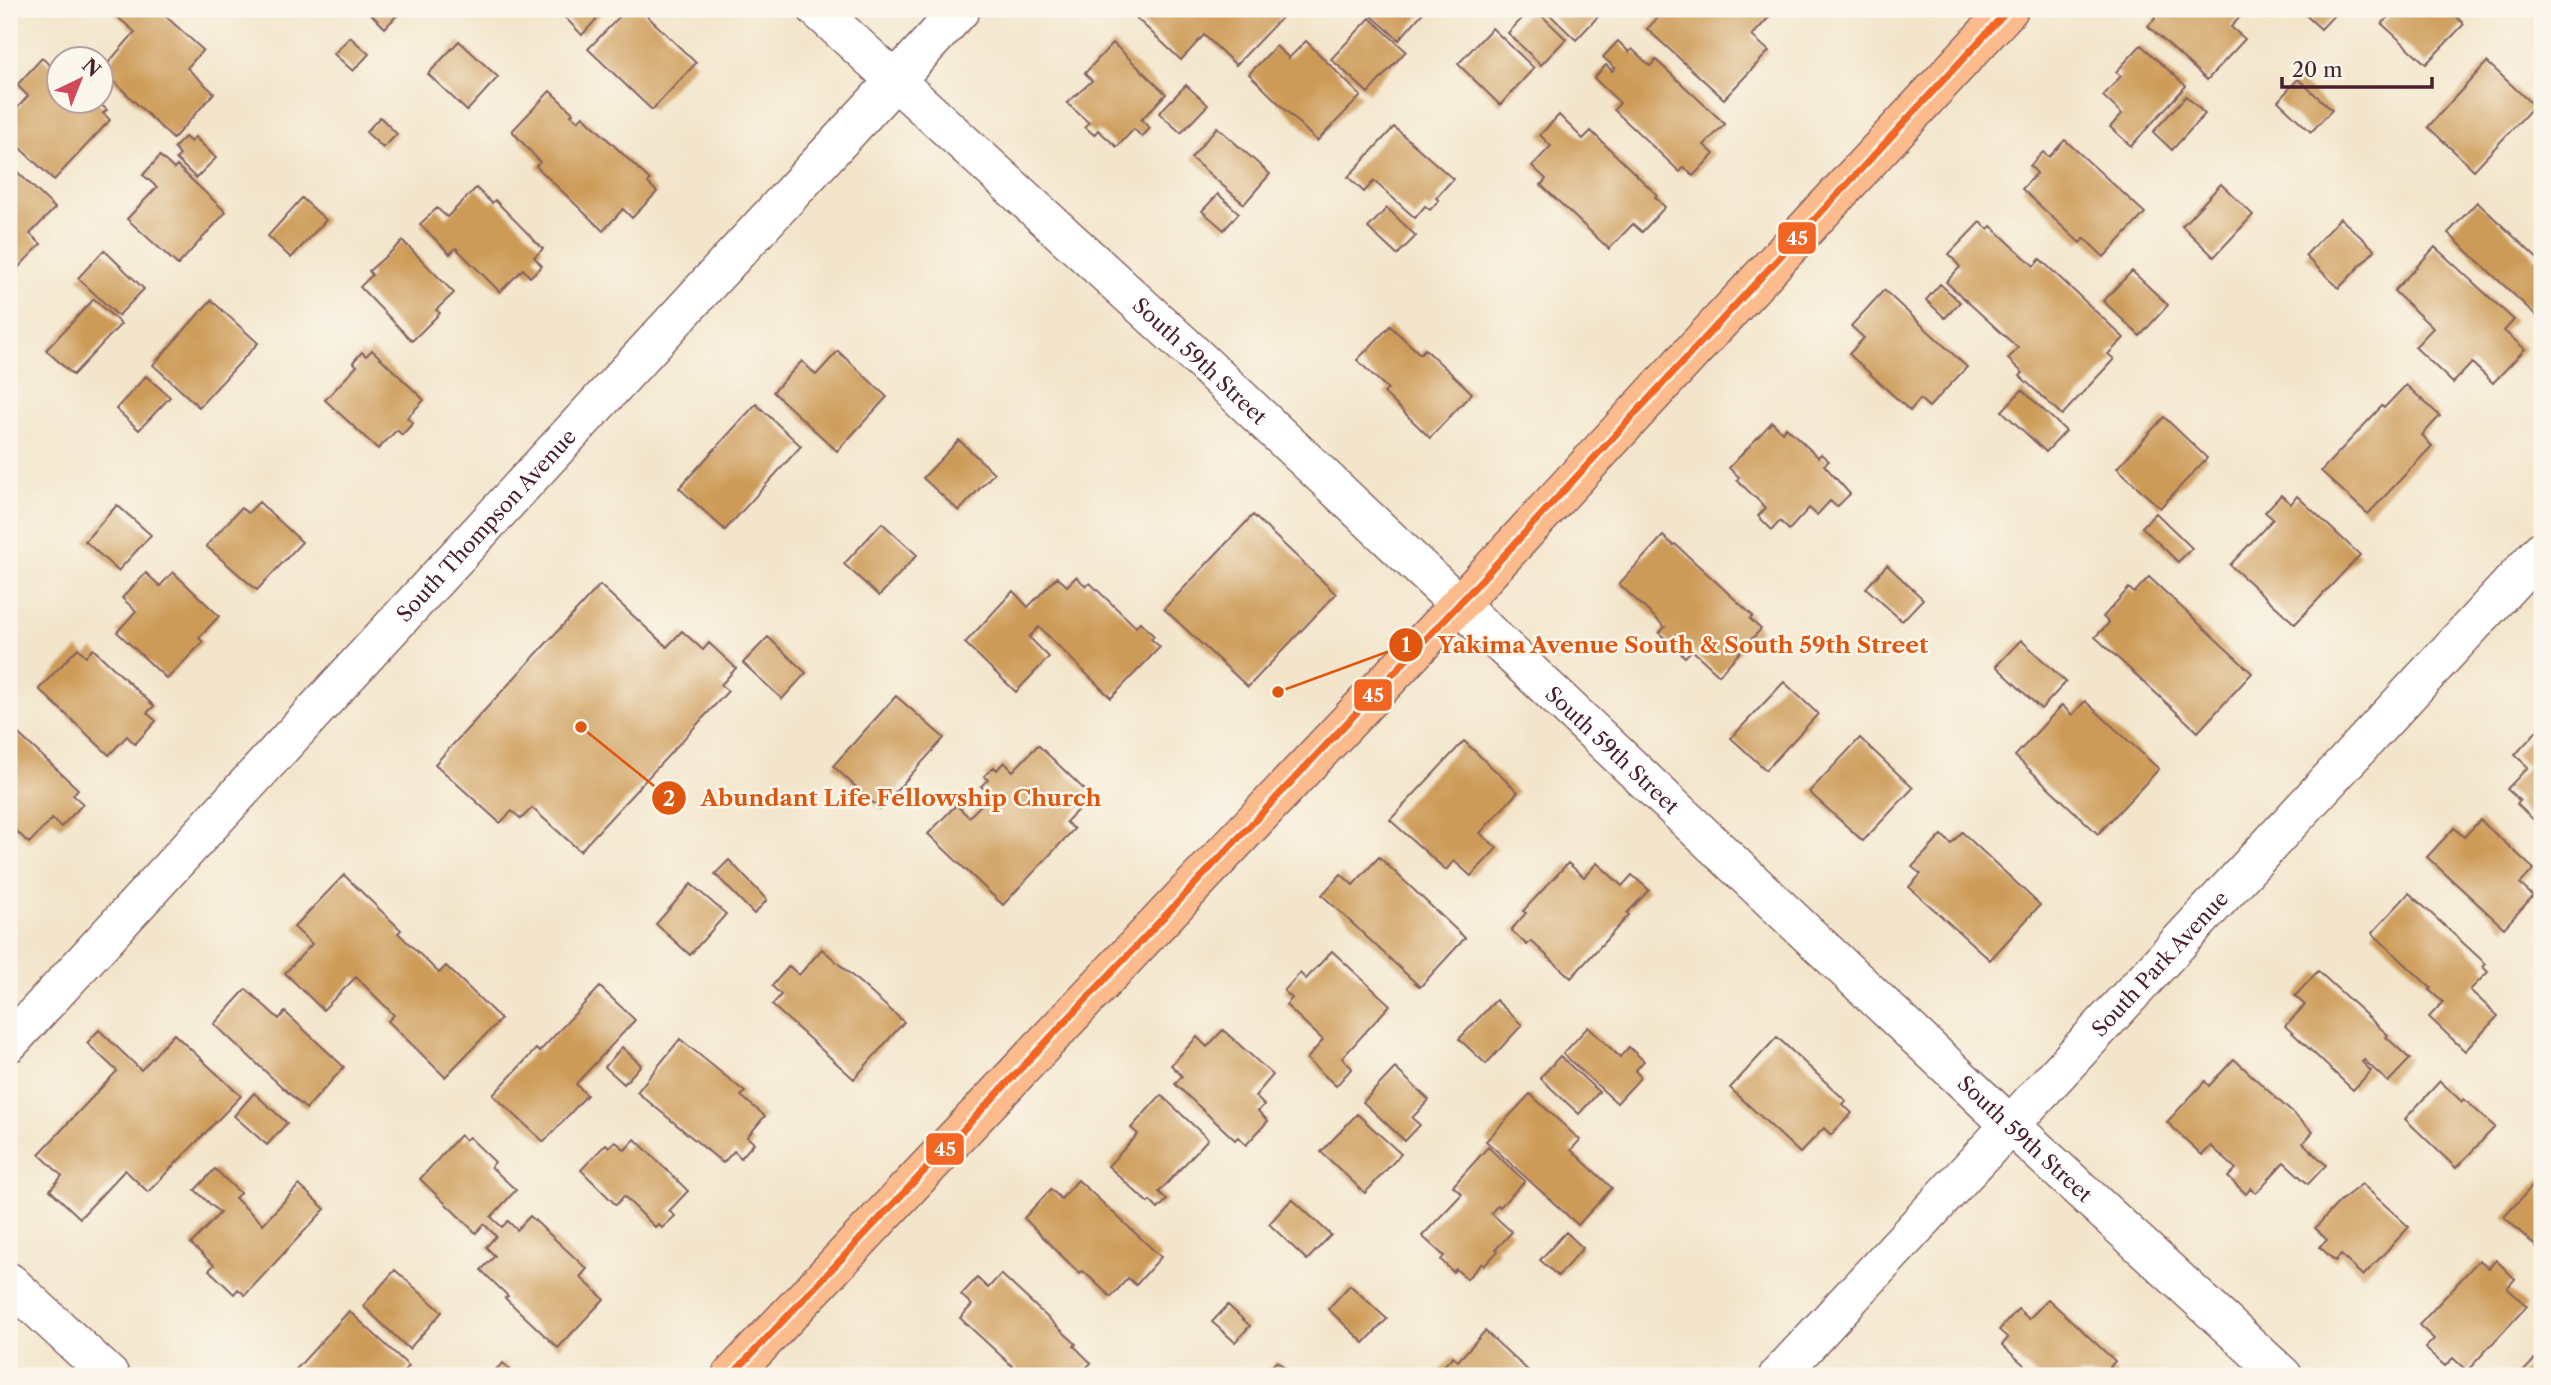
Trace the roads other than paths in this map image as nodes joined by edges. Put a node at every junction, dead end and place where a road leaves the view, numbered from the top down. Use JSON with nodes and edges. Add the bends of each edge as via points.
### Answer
{"nodes":[{"id":1,"x":817,"y":9,"type":"edge"},
{"id":2,"x":961,"y":9,"type":"edge"},
{"id":3,"x":2009,"y":9,"type":"edge"},
{"id":4,"x":895,"y":80,"type":"junction"},
{"id":5,"x":2536,"y":567,"type":"edge"},
{"id":6,"x":1459,"y":604,"type":"junction"},
{"id":7,"x":9,"y":1043,"type":"edge"},
{"id":8,"x":2011,"y":1125,"type":"junction"},
{"id":9,"x":9,"y":1282,"type":"edge"},
{"id":10,"x":110,"y":1376,"type":"edge"},
{"id":11,"x":731,"y":1376,"type":"edge"},
{"id":12,"x":1778,"y":1376,"type":"edge"},
{"id":13,"x":2283,"y":1376,"type":"edge"}],
"edges":[{"from":1,"to":4,"type":"street","name":"South 59th Street"},
{"from":2,"to":4,"type":"street","name":"South Thompson Avenue"},
{"from":3,"to":6,"type":"main road"},
{"from":4,"to":6,"type":"street","name":"South 59th Street"},
{"from":4,"to":7,"type":"street","name":"South Thompson Avenue"},
{"from":5,"to":8,"type":"street","name":"South Park Avenue"},
{"from":6,"to":8,"type":"street","name":"South 59th Street"},
{"from":6,"to":11,"type":"main road"},
{"from":8,"to":12,"type":"street","name":"South Park Avenue"},
{"from":8,"to":13,"type":"street","name":"South 59th Street"},
{"from":9,"to":10,"type":"street"}]}
